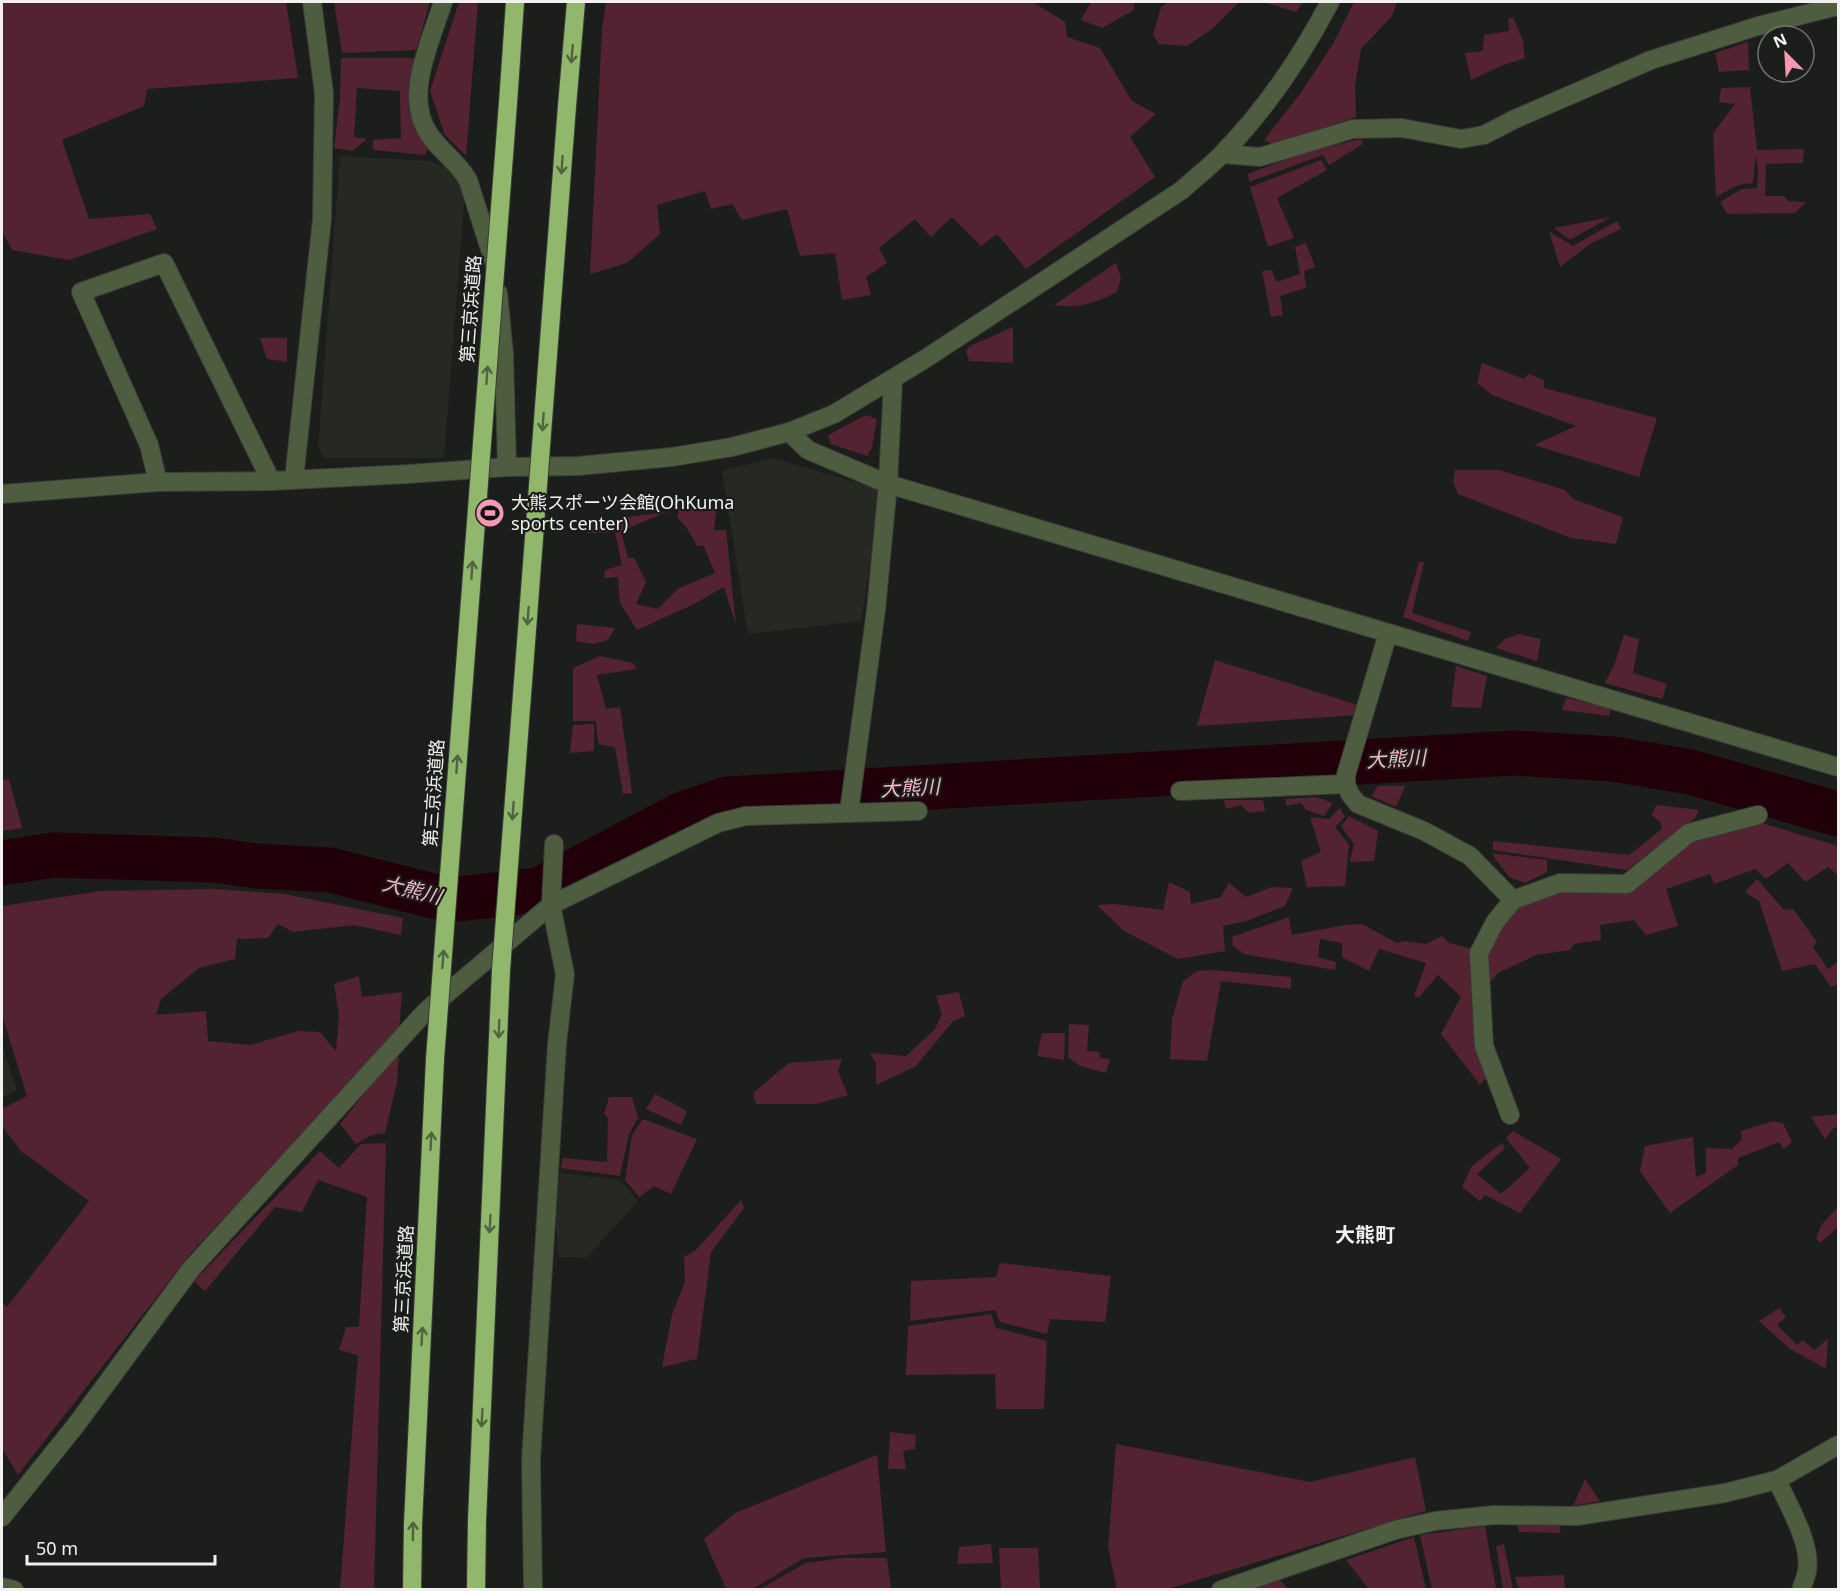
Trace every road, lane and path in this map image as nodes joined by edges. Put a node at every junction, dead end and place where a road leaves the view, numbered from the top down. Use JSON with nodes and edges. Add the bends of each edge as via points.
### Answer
{"nodes":[{"id":1,"x":312,"y":2,"type":"edge"},
{"id":2,"x":443,"y":2,"type":"edge"},
{"id":3,"x":514,"y":2,"type":"edge"},
{"id":4,"x":576,"y":2,"type":"edge"},
{"id":5,"x":1330,"y":2,"type":"edge"},
{"id":6,"x":1839,"y":6,"type":"edge"},
{"id":7,"x":1222,"y":154,"type":"junction"},
{"id":8,"x":892,"y":380,"type":"junction"},
{"id":9,"x":789,"y":432,"type":"junction"},
{"id":10,"x":507,"y":468,"type":"junction"},
{"id":11,"x":294,"y":479,"type":"junction"},
{"id":12,"x":271,"y":481,"type":"junction"},
{"id":13,"x":158,"y":482,"type":"junction"},
{"id":14,"x":888,"y":484,"type":"junction"},
{"id":15,"x":2,"y":494,"type":"edge"},
{"id":16,"x":1388,"y":633,"type":"junction"},
{"id":17,"x":1839,"y":767,"type":"edge"},
{"id":18,"x":1346,"y":779,"type":"junction"},
{"id":19,"x":1180,"y":791,"type":"dead end"},
{"id":20,"x":918,"y":811,"type":"dead end"},
{"id":21,"x":849,"y":812,"type":"junction"},
{"id":22,"x":1758,"y":815,"type":"dead end"},
{"id":23,"x":554,"y":844,"type":"dead end"},
{"id":24,"x":1513,"y":900,"type":"junction"},
{"id":25,"x":551,"y":905,"type":"junction"},
{"id":26,"x":1510,"y":1115,"type":"dead end"},
{"id":27,"x":1839,"y":1445,"type":"edge"},
{"id":28,"x":1777,"y":1480,"type":"junction"},
{"id":29,"x":2,"y":1517,"type":"edge"},
{"id":30,"x":2,"y":1587,"type":"edge"},
{"id":31,"x":14,"y":1590,"type":"edge"},
{"id":32,"x":412,"y":1590,"type":"edge"},
{"id":33,"x":476,"y":1590,"type":"edge"},
{"id":34,"x":533,"y":1590,"type":"edge"},
{"id":35,"x":1221,"y":1590,"type":"edge"},
{"id":36,"x":1801,"y":1590,"type":"edge"}],
"edges":[{"from":1,"to":11,"type":"street","via":[[324,93],[322,219]]},
{"from":2,"to":10,"type":"street","via":[[422,67],[417,92],[420,114],[429,134],[468,180],[495,261],[504,354]]},
{"from":32,"to":3,"type":"highway","name":"第三京浜道路","one_way":true,"bridge":true,"via":[[435,1059]]},
{"from":4,"to":33,"type":"highway","one_way":true,"bridge":true,"via":[[501,970]]},
{"from":5,"to":7,"type":"street","via":[[1308,43],[1267,103]]},
{"from":6,"to":7,"type":"street","via":[[1758,26],[1651,60],[1484,135],[1461,139],[1402,128],[1353,129],[1260,157]]},
{"from":7,"to":8,"type":"street","via":[[1182,190]]},
{"from":8,"to":9,"type":"street","via":[[834,414]]},
{"from":8,"to":14,"type":"street"},
{"from":9,"to":10,"type":"street","via":[[672,457]]},
{"from":9,"to":14,"type":"street","via":[[808,450]]},
{"from":10,"to":11,"type":"street"},
{"from":11,"to":12,"type":"street"},
{"from":12,"to":13,"type":"street"},
{"from":12,"to":13,"type":"street","via":[[164,263],[81,292],[149,445]]},
{"from":13,"to":15,"type":"street"},
{"from":14,"to":16,"type":"street"},
{"from":14,"to":21,"type":"street"},
{"from":16,"to":17,"type":"street"},
{"from":16,"to":18,"type":"street"},
{"from":18,"to":19,"type":"street"},
{"from":18,"to":24,"type":"street","via":[[1358,804],[1425,831],[1470,856]]},
{"from":20,"to":21,"type":"street"},
{"from":21,"to":25,"type":"street","via":[[746,816],[718,822]]},
{"from":22,"to":24,"type":"street","via":[[1689,833],[1627,884],[1560,883]]},
{"from":23,"to":25,"type":"street"},
{"from":24,"to":26,"type":"street","via":[[1495,922],[1479,953],[1484,1046]]},
{"from":25,"to":29,"type":"street","via":[[426,1011],[191,1269],[76,1425]]},
{"from":25,"to":34,"type":"street","via":[[565,974],[557,1044],[531,1460]]},
{"from":27,"to":28,"type":"street"},
{"from":28,"to":35,"type":"street","via":[[1725,1493],[1577,1516],[1494,1515],[1435,1521],[1395,1530]]},
{"from":28,"to":36,"type":"street","via":[[1807,1551],[1808,1570]]},
{"from":30,"to":31,"type":"street"}]}
